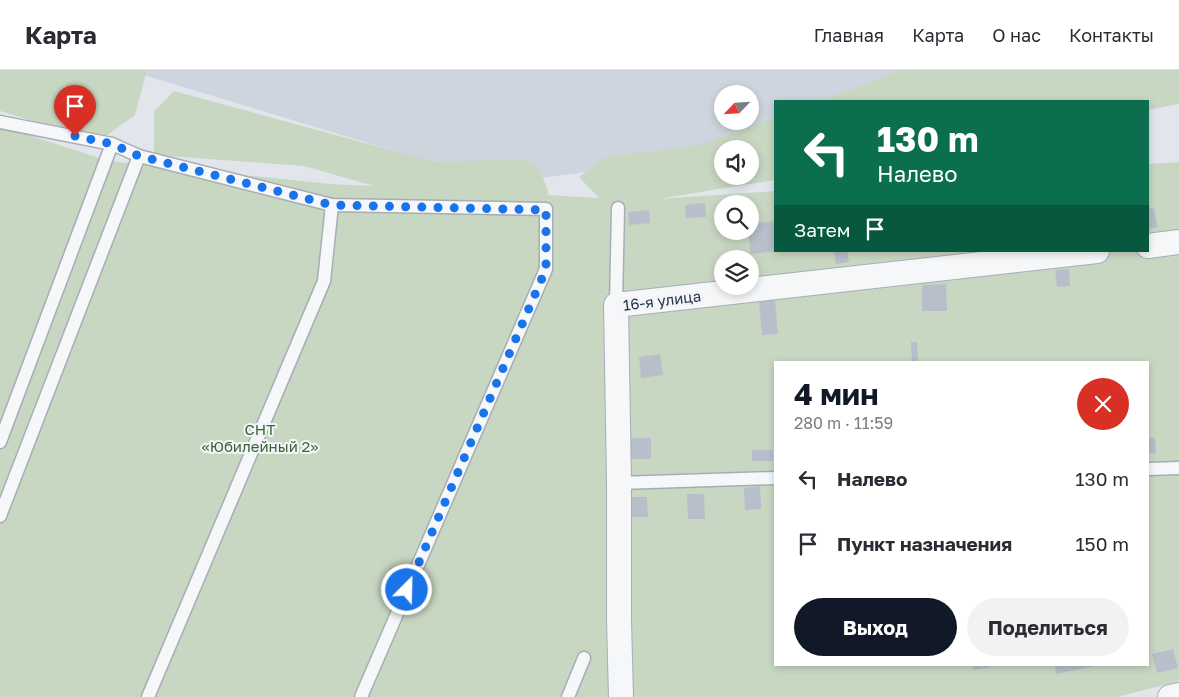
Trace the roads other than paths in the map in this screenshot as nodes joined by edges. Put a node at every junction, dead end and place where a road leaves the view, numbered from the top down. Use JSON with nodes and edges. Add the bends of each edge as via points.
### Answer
{"nodes":[{"id":1,"x":0,"y":122,"type":"edge"},
{"id":2,"x":112,"y":144,"type":"junction"},
{"id":3,"x":139,"y":156,"type":"junction"},
{"id":4,"x":332,"y":205,"type":"junction"},
{"id":5,"x":618,"y":208,"type":"dead end"},
{"id":6,"x":1179,"y":242,"type":"edge"},
{"id":7,"x":1149,"y":246,"type":"edge"},
{"id":8,"x":1088,"y":252,"type":"edge"},
{"id":9,"x":616,"y":305,"type":"junction"},
{"id":10,"x":0,"y":442,"type":"edge"},
{"id":11,"x":1179,"y":468,"type":"edge"},
{"id":12,"x":1149,"y":469,"type":"edge"},
{"id":13,"x":774,"y":478,"type":"edge"},
{"id":14,"x":620,"y":482,"type":"junction"},
{"id":15,"x":0,"y":516,"type":"edge"},
{"id":16,"x":584,"y":658,"type":"dead end"},
{"id":17,"x":1179,"y":695,"type":"edge"},
{"id":18,"x":148,"y":697,"type":"edge"},
{"id":19,"x":361,"y":697,"type":"edge"},
{"id":20,"x":568,"y":697,"type":"edge"},
{"id":21,"x":621,"y":697,"type":"edge"},
{"id":22,"x":1170,"y":697,"type":"edge"}],
"edges":[{"from":1,"to":2,"type":"lane"},
{"from":2,"to":3,"type":"lane"},
{"from":2,"to":10,"type":"lane"},
{"from":3,"to":4,"type":"lane"},
{"from":3,"to":15,"type":"lane"},
{"from":4,"to":18,"type":"lane","via":[[324,281]]},
{"from":4,"to":19,"type":"lane","via":[[546,210],[546,269]]},
{"from":5,"to":9,"type":"lane"},
{"from":6,"to":7,"type":"street"},
{"from":8,"to":9,"type":"street","name":"16-я улица"},
{"from":9,"to":14,"type":"street","name":"16-я улица"},
{"from":11,"to":12,"type":"lane"},
{"from":13,"to":14,"type":"lane"},
{"from":14,"to":21,"type":"street","name":"16-я улица"},
{"from":16,"to":20,"type":"lane"},
{"from":17,"to":22,"type":"street"}]}
